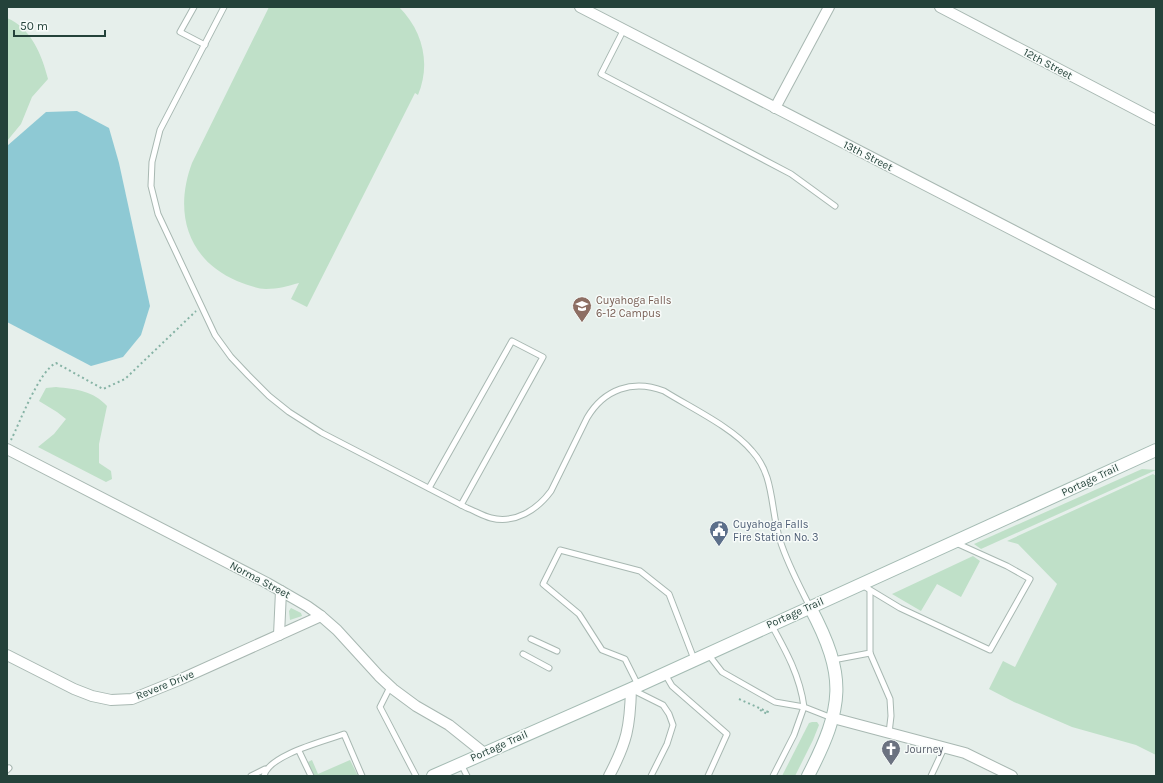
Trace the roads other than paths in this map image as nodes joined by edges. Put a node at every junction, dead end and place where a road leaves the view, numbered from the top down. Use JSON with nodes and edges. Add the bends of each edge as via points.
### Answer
{"nodes":[{"id":1,"x":194,"y":7,"type":"edge"},
{"id":2,"x":224,"y":7,"type":"edge"},
{"id":3,"x":580,"y":7,"type":"edge"},
{"id":4,"x":829,"y":7,"type":"edge"},
{"id":5,"x":940,"y":7,"type":"edge"},
{"id":6,"x":624,"y":29,"type":"junction"},
{"id":7,"x":205,"y":45,"type":"junction"},
{"id":8,"x":775,"y":108,"type":"junction"},
{"id":9,"x":1156,"y":120,"type":"edge"},
{"id":10,"x":836,"y":206,"type":"dead end"},
{"id":11,"x":1156,"y":304,"type":"edge"},
{"id":12,"x":8,"y":446,"type":"edge"},
{"id":13,"x":1154,"y":453,"type":"edge"},
{"id":14,"x":429,"y":488,"type":"junction"},
{"id":15,"x":461,"y":505,"type":"junction"},
{"id":16,"x":953,"y":541,"type":"junction"},
{"id":17,"x":859,"y":584,"type":"junction"},
{"id":18,"x":281,"y":591,"type":"junction"},
{"id":19,"x":870,"y":591,"type":"junction"},
{"id":20,"x":810,"y":607,"type":"junction"},
{"id":21,"x":321,"y":616,"type":"junction"},
{"id":22,"x":771,"y":624,"type":"junction"},
{"id":23,"x":279,"y":635,"type":"junction"},
{"id":24,"x":531,"y":639,"type":"dead end"},
{"id":25,"x":557,"y":651,"type":"dead end"},
{"id":26,"x":708,"y":653,"type":"junction"},
{"id":27,"x":870,"y":653,"type":"junction"},
{"id":28,"x":523,"y":654,"type":"dead end"},
{"id":29,"x":7,"y":655,"type":"edge"},
{"id":30,"x":694,"y":659,"type":"junction"},
{"id":31,"x":833,"y":660,"type":"junction"},
{"id":32,"x":549,"y":668,"type":"dead end"},
{"id":33,"x":664,"y":672,"type":"junction"},
{"id":34,"x":390,"y":687,"type":"junction"},
{"id":35,"x":634,"y":687,"type":"junction"},
{"id":36,"x":804,"y":707,"type":"junction"},
{"id":37,"x":833,"y":718,"type":"junction"},
{"id":38,"x":889,"y":733,"type":"junction"},
{"id":39,"x":945,"y":746,"type":"junction"},
{"id":40,"x":299,"y":751,"type":"junction"},
{"id":41,"x":484,"y":753,"type":"junction"},
{"id":42,"x":461,"y":764,"type":"junction"},
{"id":43,"x":266,"y":769,"type":"junction"},
{"id":44,"x":251,"y":776,"type":"edge"},
{"id":45,"x":264,"y":776,"type":"edge"},
{"id":46,"x":311,"y":776,"type":"edge"},
{"id":47,"x":362,"y":776,"type":"edge"},
{"id":48,"x":416,"y":776,"type":"edge"},
{"id":49,"x":433,"y":776,"type":"edge"},
{"id":50,"x":467,"y":776,"type":"edge"},
{"id":51,"x":609,"y":776,"type":"edge"},
{"id":52,"x":651,"y":776,"type":"edge"},
{"id":53,"x":708,"y":776,"type":"edge"},
{"id":54,"x":773,"y":776,"type":"edge"},
{"id":55,"x":808,"y":776,"type":"edge"},
{"id":56,"x":931,"y":776,"type":"edge"},
{"id":57,"x":1012,"y":776,"type":"edge"}],
"edges":[{"from":1,"to":7,"type":"lane","via":[[180,32]]},
{"from":2,"to":7,"type":"lane"},
{"from":3,"to":6,"type":"street","name":"13th Street"},
{"from":4,"to":8,"type":"street"},
{"from":5,"to":9,"type":"street","name":"12th Street"},
{"from":6,"to":8,"type":"street","name":"13th Street"},
{"from":6,"to":10,"type":"lane","via":[[601,74],[791,174]]},
{"from":7,"to":14,"type":"lane","via":[[160,130],[152,162],[150,186],[158,214],[216,335],[231,357],[269,396],[289,412],[322,433]]},
{"from":8,"to":11,"type":"street","name":"13th Street"},
{"from":12,"to":18,"type":"street","name":"Norma Street"},
{"from":13,"to":16,"type":"main road","name":"Portage Trail"},
{"from":14,"to":15,"type":"lane"},
{"from":14,"to":15,"type":"lane","via":[[512,341],[543,357]]},
{"from":15,"to":20,"type":"lane","via":[[490,518],[506,519],[523,515],[535,508],[551,491],[593,408],[602,398],[612,392],[641,385],[652,387],[737,436],[765,469],[780,539]]},
{"from":16,"to":17,"type":"main road","name":"Portage Trail"},
{"from":16,"to":19,"type":"lane","via":[[1030,579],[990,650],[900,608]]},
{"from":17,"to":19,"type":"lane"},
{"from":17,"to":20,"type":"main road","name":"Portage Trail"},
{"from":18,"to":21,"type":"street","name":"Norma Street"},
{"from":18,"to":23,"type":"street"},
{"from":19,"to":27,"type":"lane"},
{"from":20,"to":22,"type":"main road","name":"Portage Trail"},
{"from":20,"to":31,"type":"main road","via":[[824,632]]},
{"from":21,"to":23,"type":"street","name":"Revere Drive"},
{"from":21,"to":34,"type":"street","name":"Norma Street"},
{"from":22,"to":26,"type":"main road","name":"Portage Trail"},
{"from":22,"to":36,"type":"lane","via":[[789,657],[802,689]]},
{"from":23,"to":29,"type":"street","name":"Revere Drive","via":[[142,696],[122,700],[92,696],[74,689]]},
{"from":24,"to":25,"type":"lane"},
{"from":26,"to":30,"type":"main road","name":"Portage Trail"},
{"from":26,"to":36,"type":"lane","via":[[722,672],[775,702]]},
{"from":27,"to":31,"type":"lane"},
{"from":27,"to":38,"type":"lane","via":[[890,699]]},
{"from":28,"to":32,"type":"lane"},
{"from":30,"to":33,"type":"main road","name":"Portage Trail"},
{"from":30,"to":35,"type":"lane","via":[[669,594],[640,571],[560,550],[543,584],[579,614],[602,650],[625,659]]},
{"from":31,"to":37,"type":"main road","via":[[837,686]]},
{"from":33,"to":35,"type":"main road","name":"Portage Trail"},
{"from":33,"to":53,"type":"lane","via":[[672,686],[727,734]]},
{"from":34,"to":41,"type":"street","name":"Norma Street","via":[[449,725]]},
{"from":34,"to":48,"type":"lane","via":[[380,707]]},
{"from":35,"to":41,"type":"main road","name":"Portage Trail"},
{"from":35,"to":51,"type":"street","via":[[627,737]]},
{"from":35,"to":52,"type":"lane","via":[[662,706],[669,714],[673,725],[667,744]]},
{"from":36,"to":37,"type":"lane"},
{"from":36,"to":54,"type":"lane","via":[[794,735]]},
{"from":37,"to":38,"type":"street"},
{"from":37,"to":55,"type":"main road"},
{"from":38,"to":39,"type":"street"},
{"from":39,"to":56,"type":"lane"},
{"from":39,"to":57,"type":"street"},
{"from":40,"to":43,"type":"lane","via":[[278,758]]},
{"from":40,"to":46,"type":"lane"},
{"from":40,"to":47,"type":"lane","via":[[344,734]]},
{"from":41,"to":42,"type":"main road","name":"Portage Trail"},
{"from":42,"to":49,"type":"main road","name":"Portage Trail"},
{"from":42,"to":50,"type":"lane"},
{"from":43,"to":44,"type":"lane"},
{"from":43,"to":45,"type":"lane"}]}
